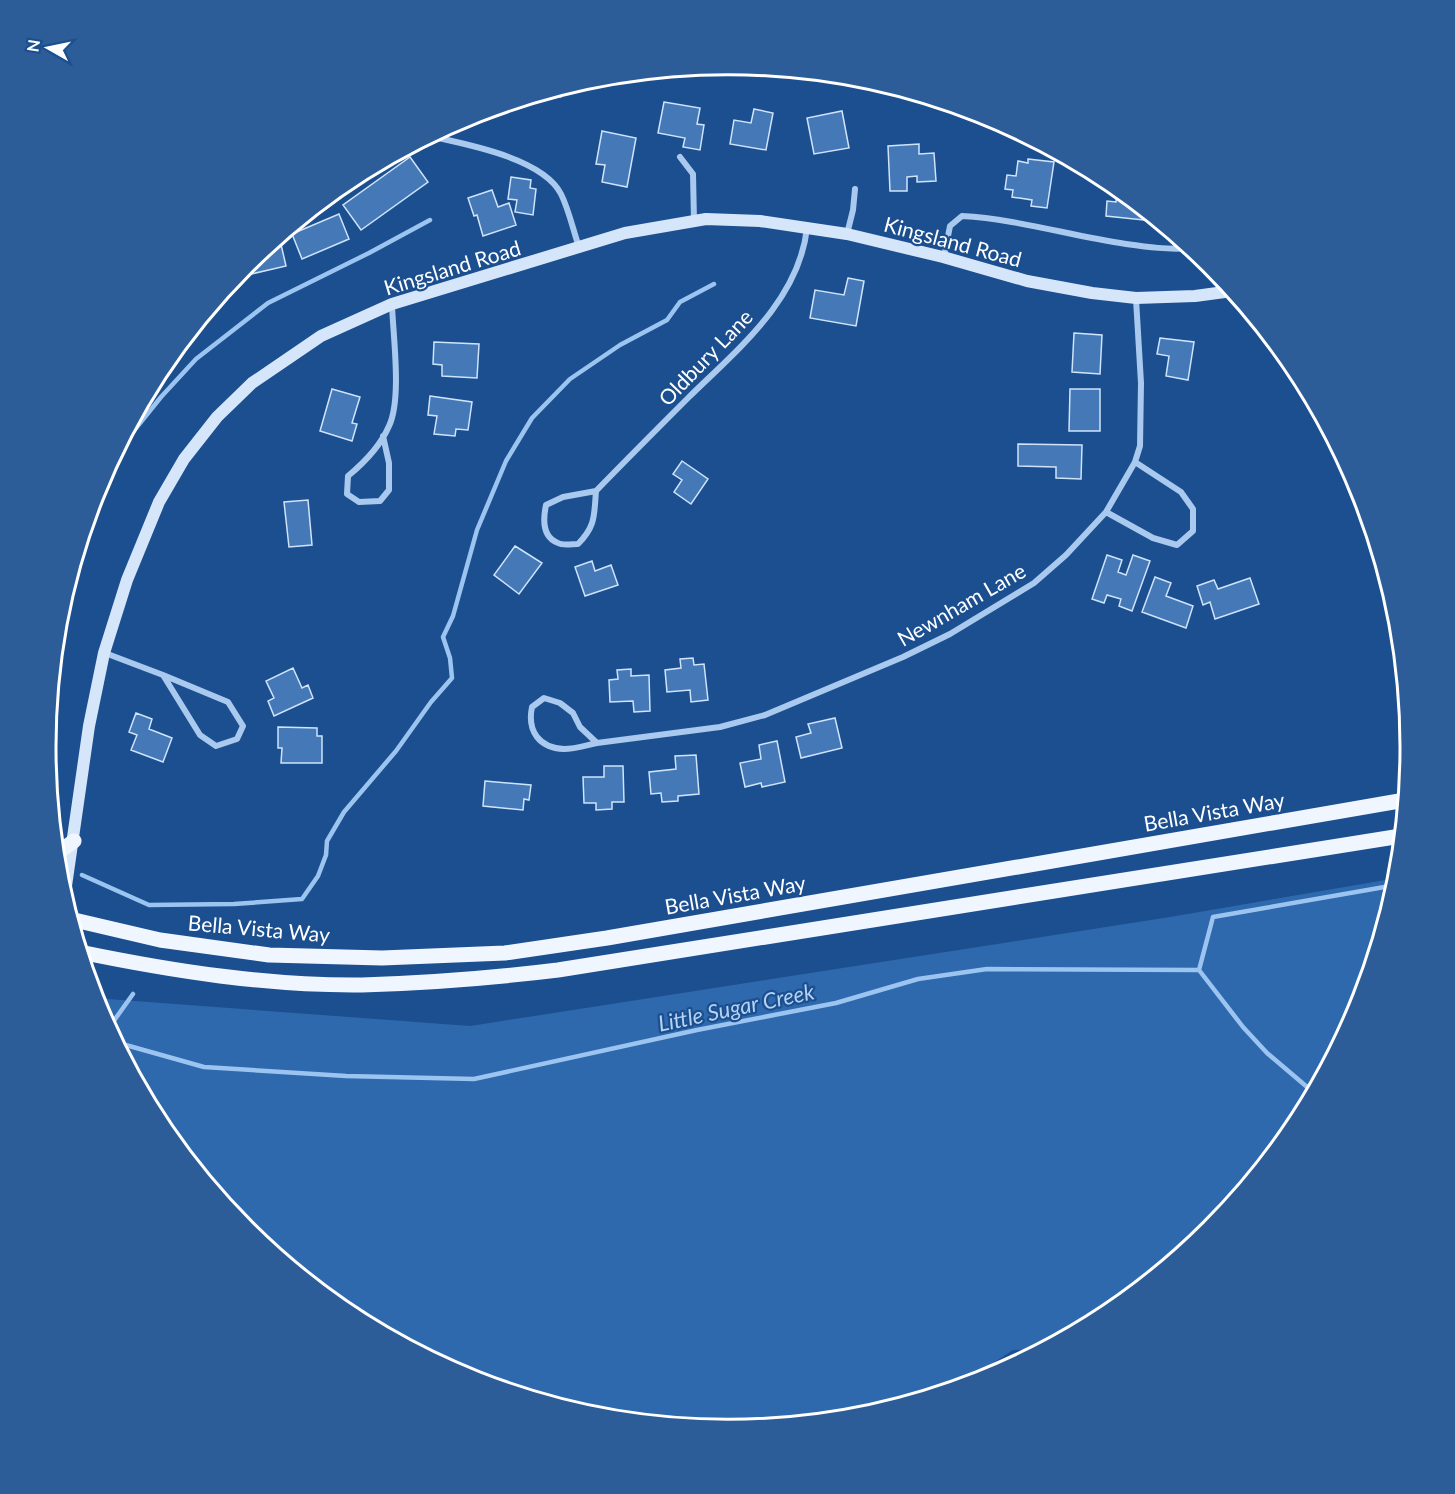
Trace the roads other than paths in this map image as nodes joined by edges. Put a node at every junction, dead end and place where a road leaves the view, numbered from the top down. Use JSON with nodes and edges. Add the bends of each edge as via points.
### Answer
{"nodes":[{"id":1,"x":441,"y":139,"type":"edge"},
{"id":2,"x":680,"y":157,"type":"dead end"},
{"id":3,"x":855,"y":189,"type":"dead end"},
{"id":4,"x":694,"y":222,"type":"junction"},
{"id":5,"x":807,"y":228,"type":"junction"},
{"id":6,"x":847,"y":234,"type":"junction"},
{"id":7,"x":579,"y":247,"type":"junction"},
{"id":8,"x":1178,"y":248,"type":"edge"},
{"id":9,"x":943,"y":257,"type":"junction"},
{"id":10,"x":1222,"y":292,"type":"edge"},
{"id":11,"x":1136,"y":298,"type":"junction"},
{"id":12,"x":392,"y":304,"type":"junction"},
{"id":13,"x":383,"y":436,"type":"junction"},
{"id":14,"x":1135,"y":462,"type":"junction"},
{"id":15,"x":596,"y":490,"type":"junction"},
{"id":16,"x":1106,"y":512,"type":"junction"},
{"id":17,"x":104,"y":652,"type":"junction"},
{"id":18,"x":163,"y":675,"type":"junction"},
{"id":19,"x":597,"y":743,"type":"junction"},
{"id":20,"x":1397,"y":801,"type":"edge"},
{"id":21,"x":1394,"y":837,"type":"edge"},
{"id":22,"x":74,"y":841,"type":"junction"},
{"id":23,"x":63,"y":849,"type":"edge"},
{"id":24,"x":68,"y":877,"type":"edge"},
{"id":25,"x":78,"y":920,"type":"edge"},
{"id":26,"x":88,"y":954,"type":"edge"}],
"edges":[{"from":1,"to":7,"type":"street","via":[[496,154],[547,177],[561,193]]},
{"from":2,"to":4,"type":"street","via":[[693,174]]},
{"from":3,"to":6,"type":"street"},
{"from":4,"to":5,"type":"street","name":"Kingsland Road","via":[[760,221]]},
{"from":4,"to":7,"type":"street","name":"Kingsland Road","via":[[625,233]]},
{"from":5,"to":6,"type":"street","name":"Kingsland Road"},
{"from":5,"to":15,"type":"street","name":"Oldbury Lane","via":[[800,264],[766,318]]},
{"from":6,"to":9,"type":"street","name":"Kingsland Road"},
{"from":7,"to":12,"type":"street","name":"Kingsland Road"},
{"from":8,"to":9,"type":"street","via":[[1156,249],[962,216],[950,226]]},
{"from":9,"to":11,"type":"street","name":"Kingsland Road","via":[[1027,281]]},
{"from":10,"to":11,"type":"street","name":"Kingsland Road"},
{"from":11,"to":14,"type":"street","name":"Newnham Lane","via":[[1141,383],[1140,446]]},
{"from":12,"to":13,"type":"street","via":[[395,395],[390,425]]},
{"from":12,"to":17,"type":"street","name":"Kingsland Road","via":[[321,336],[252,383],[217,417],[184,459],[159,502],[127,580]]},
{"from":13,"to":13,"type":"street","via":[[369,458],[348,476],[347,494],[359,502],[380,501],[389,490]]},
{"from":14,"to":16,"type":"street","name":"Newnham Lane"},
{"from":14,"to":16,"type":"street","via":[[1181,492],[1193,509],[1192,531],[1177,545],[1153,538]]},
{"from":15,"to":15,"type":"street","via":[[563,496],[546,506],[543,520],[548,535],[559,544],[578,544],[590,532]]},
{"from":16,"to":19,"type":"street","name":"Newnham Lane","via":[[1034,583],[950,634],[903,657],[765,715],[676,734]]},
{"from":17,"to":18,"type":"street"},
{"from":17,"to":22,"type":"street","name":"Kingsland Road","via":[[89,726]]},
{"from":18,"to":18,"type":"street","via":[[228,702],[243,726],[237,740],[216,746],[200,735]]},
{"from":19,"to":19,"type":"street","name":"Newnham Lane","via":[[560,703],[544,698],[531,707],[529,720],[536,737],[552,747],[566,749]]},
{"from":20,"to":25,"type":"main road","name":"Bella Vista Way","via":[[505,953],[382,958],[269,955],[160,940]]},
{"from":21,"to":26,"type":"main road","via":[[558,970],[474,980],[360,985],[302,983],[228,977]]},
{"from":22,"to":23,"type":"main road"},
{"from":22,"to":24,"type":"street","name":"Kingsland Road"}]}
